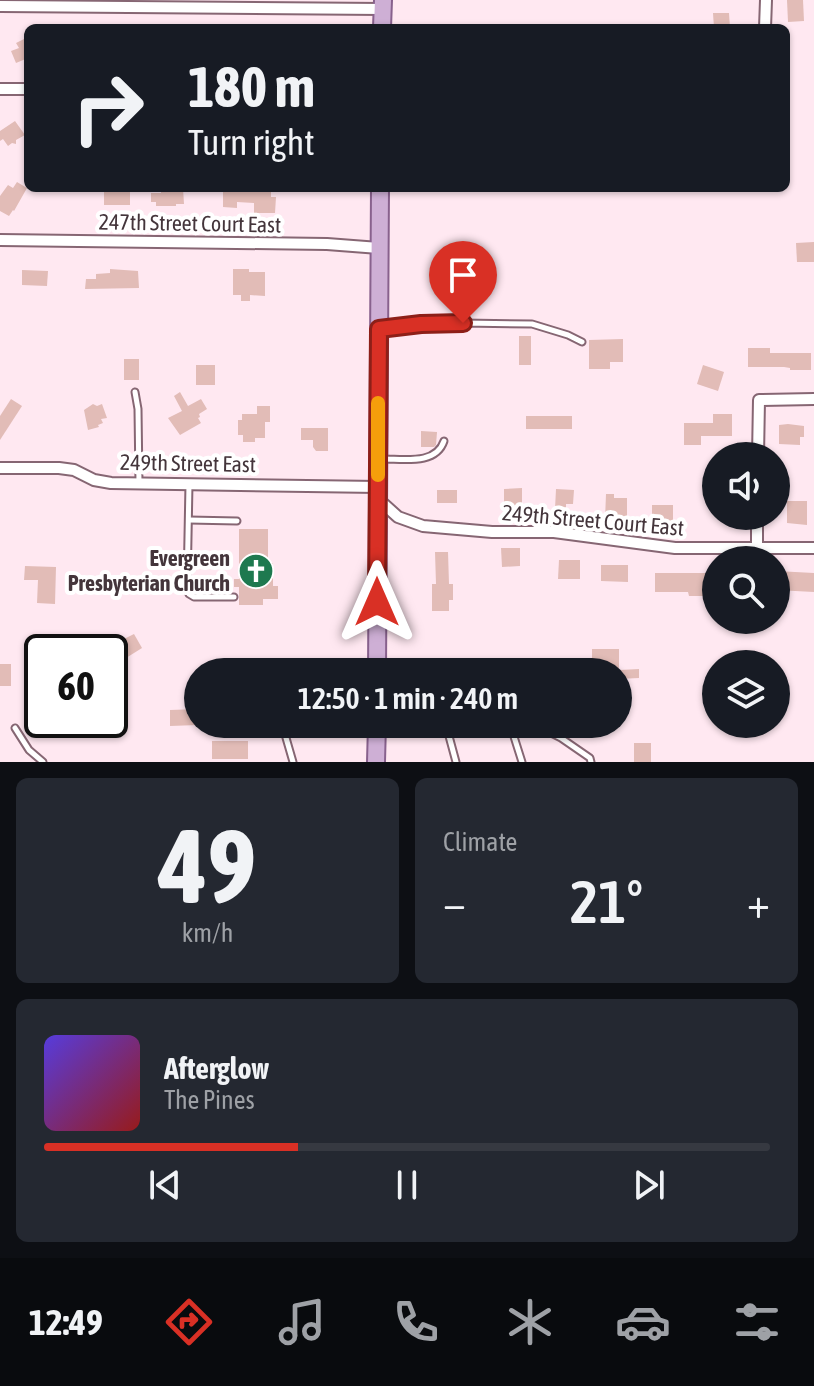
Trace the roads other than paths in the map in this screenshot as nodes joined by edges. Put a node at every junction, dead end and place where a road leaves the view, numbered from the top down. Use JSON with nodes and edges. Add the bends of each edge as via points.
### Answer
{"nodes":[{"id":1,"x":766,"y":0,"type":"edge"},
{"id":2,"x":383,"y":4,"type":"edge"},
{"id":3,"x":0,"y":6,"type":"edge"},
{"id":4,"x":382,"y":24,"type":"edge"},
{"id":5,"x":765,"y":24,"type":"edge"},
{"id":6,"x":0,"y":89,"type":"edge"},
{"id":7,"x":24,"y":89,"type":"edge"},
{"id":8,"x":380,"y":192,"type":"edge"},
{"id":9,"x":0,"y":240,"type":"edge"},
{"id":10,"x":379,"y":248,"type":"junction"},
{"id":11,"x":379,"y":329,"type":"junction"},
{"id":12,"x":582,"y":342,"type":"dead end"},
{"id":13,"x":135,"y":392,"type":"dead end"},
{"id":14,"x":814,"y":399,"type":"edge"},
{"id":15,"x":444,"y":441,"type":"dead end"},
{"id":16,"x":758,"y":442,"type":"edge"},
{"id":17,"x":378,"y":459,"type":"junction"},
{"id":18,"x":0,"y":468,"type":"edge"},
{"id":19,"x":189,"y":483,"type":"junction"},
{"id":20,"x":139,"y":484,"type":"junction"},
{"id":21,"x":378,"y":492,"type":"junction"},
{"id":22,"x":189,"y":520,"type":"junction"},
{"id":23,"x":237,"y":521,"type":"dead end"},
{"id":24,"x":702,"y":548,"type":"edge"},
{"id":25,"x":790,"y":548,"type":"edge"},
{"id":26,"x":814,"y":548,"type":"edge"},
{"id":27,"x":234,"y":597,"type":"dead end"},
{"id":28,"x":377,"y":658,"type":"edge"},
{"id":29,"x":15,"y":728,"type":"dead end"},
{"id":30,"x":286,"y":738,"type":"edge"},
{"id":31,"x":377,"y":738,"type":"edge"},
{"id":32,"x":451,"y":738,"type":"edge"},
{"id":33,"x":514,"y":738,"type":"edge"},
{"id":34,"x":561,"y":738,"type":"edge"},
{"id":35,"x":43,"y":762,"type":"edge"},
{"id":36,"x":293,"y":762,"type":"edge"},
{"id":37,"x":376,"y":762,"type":"edge"},
{"id":38,"x":456,"y":762,"type":"edge"},
{"id":39,"x":522,"y":762,"type":"edge"},
{"id":40,"x":591,"y":762,"type":"edge"}],
"edges":[{"from":1,"to":5,"type":"street"},
{"from":2,"to":3,"type":"street"},
{"from":2,"to":4,"type":"main road"},
{"from":6,"to":7,"type":"street"},
{"from":8,"to":10,"type":"main road"},
{"from":9,"to":10,"type":"street","name":"247th Street Court East"},
{"from":10,"to":11,"type":"main road"},
{"from":11,"to":12,"type":"lane","via":[[532,324]]},
{"from":11,"to":17,"type":"main road"},
{"from":13,"to":20,"type":"lane"},
{"from":14,"to":16,"type":"street","via":[[759,400]]},
{"from":15,"to":17,"type":"lane","via":[[434,456]]},
{"from":17,"to":21,"type":"main road"},
{"from":18,"to":20,"type":"street","name":"249th Street East","via":[[59,468],[94,480]]},
{"from":19,"to":20,"type":"street","name":"249th Street East"},
{"from":19,"to":21,"type":"street","name":"249th Street East"},
{"from":19,"to":22,"type":"lane"},
{"from":21,"to":24,"type":"street","name":"249th Street Court East","via":[[398,517],[417,524]]},
{"from":21,"to":28,"type":"main road"},
{"from":22,"to":23,"type":"lane"},
{"from":22,"to":27,"type":"lane","via":[[189,594]]},
{"from":25,"to":26,"type":"street","name":"249th Street Court East"},
{"from":29,"to":35,"type":"lane"},
{"from":30,"to":36,"type":"lane"},
{"from":31,"to":37,"type":"main road"},
{"from":32,"to":38,"type":"lane"},
{"from":33,"to":39,"type":"lane"},
{"from":34,"to":40,"type":"lane"}]}
